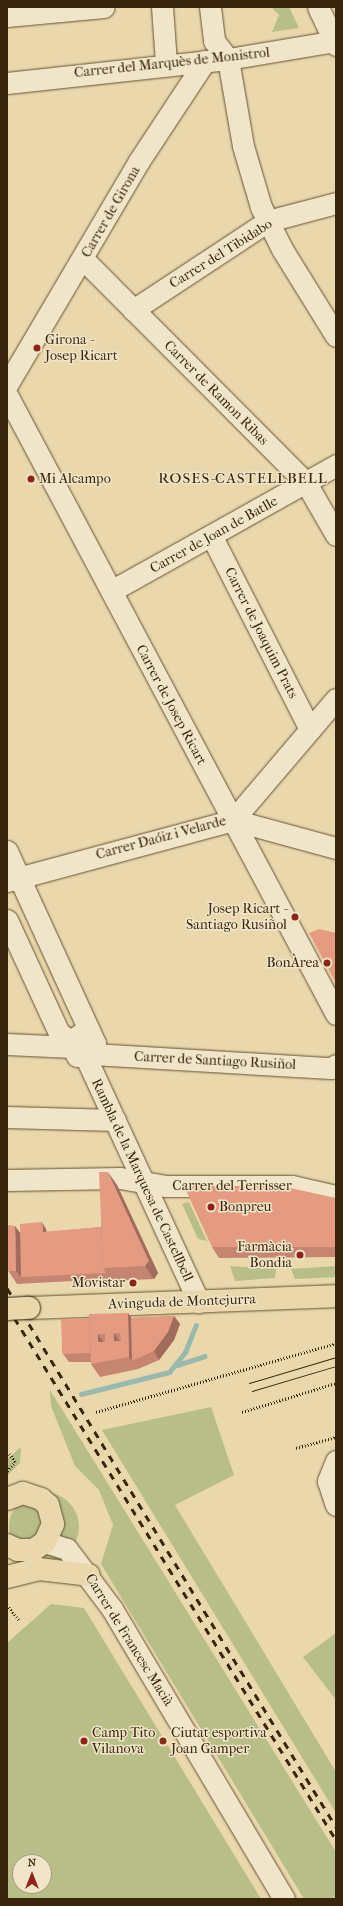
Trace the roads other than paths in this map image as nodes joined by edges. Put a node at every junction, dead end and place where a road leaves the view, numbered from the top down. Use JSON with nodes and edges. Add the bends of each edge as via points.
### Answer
{"nodes":[{"id":1,"x":104,"y":7,"type":"edge"},
{"id":2,"x":162,"y":7,"type":"edge"},
{"id":3,"x":210,"y":7,"type":"edge"},
{"id":4,"x":318,"y":7,"type":"edge"},
{"id":5,"x":7,"y":16,"type":"edge"},
{"id":6,"x":335,"y":42,"type":"edge"},
{"id":7,"x":228,"y":59,"type":"junction"},
{"id":8,"x":205,"y":61,"type":"junction"},
{"id":9,"x":166,"y":63,"type":"junction"},
{"id":10,"x":7,"y":83,"type":"edge"},
{"id":11,"x":336,"y":203,"type":"edge"},
{"id":12,"x":268,"y":221,"type":"junction"},
{"id":13,"x":84,"y":260,"type":"junction"},
{"id":14,"x":134,"y":310,"type":"junction"},
{"id":15,"x":336,"y":336,"type":"edge"},
{"id":16,"x":7,"y":384,"type":"edge"},
{"id":17,"x":7,"y":395,"type":"edge"},
{"id":18,"x":336,"y":465,"type":"edge"},
{"id":19,"x":306,"y":483,"type":"junction"},
{"id":20,"x":336,"y":534,"type":"edge"},
{"id":21,"x":212,"y":537,"type":"junction"},
{"id":22,"x":111,"y":591,"type":"junction"},
{"id":23,"x":336,"y":699,"type":"edge"},
{"id":24,"x":310,"y":729,"type":"junction"},
{"id":25,"x":233,"y":820,"type":"junction"},
{"id":26,"x":336,"y":848,"type":"edge"},
{"id":27,"x":7,"y":851,"type":"edge"},
{"id":28,"x":13,"y":879,"type":"edge"},
{"id":29,"x":7,"y":920,"type":"edge"},
{"id":30,"x":336,"y":1014,"type":"edge"},
{"id":31,"x":7,"y":1044,"type":"edge"},
{"id":32,"x":83,"y":1047,"type":"junction"},
{"id":33,"x":336,"y":1065,"type":"edge"},
{"id":34,"x":7,"y":1117,"type":"edge"},
{"id":35,"x":115,"y":1120,"type":"junction"},
{"id":36,"x":7,"y":1180,"type":"edge"},
{"id":37,"x":143,"y":1182,"type":"junction"},
{"id":38,"x":336,"y":1196,"type":"edge"},
{"id":39,"x":336,"y":1296,"type":"edge"},
{"id":40,"x":199,"y":1302,"type":"junction"},
{"id":41,"x":7,"y":1309,"type":"edge"},
{"id":42,"x":336,"y":1461,"type":"edge"},
{"id":43,"x":7,"y":1499,"type":"edge"},
{"id":44,"x":336,"y":1505,"type":"edge"},
{"id":45,"x":7,"y":1545,"type":"edge"},
{"id":46,"x":39,"y":1546,"type":"junction"},
{"id":47,"x":89,"y":1575,"type":"junction"},
{"id":48,"x":7,"y":1576,"type":"edge"},
{"id":49,"x":284,"y":1899,"type":"edge"}],
"edges":[{"from":1,"to":5,"type":"street"},
{"from":2,"to":9,"type":"street"},
{"from":3,"to":7,"type":"street","via":[[214,41]]},
{"from":4,"to":6,"type":"street"},
{"from":6,"to":7,"type":"street","name":"Carrer del Marquès de Monistrol"},
{"from":7,"to":8,"type":"street","name":"Carrer del Marquès de Monistrol"},
{"from":7,"to":12,"type":"street","via":[[243,146]]},
{"from":8,"to":9,"type":"street","name":"Carrer del Marquès de Monistrol"},
{"from":8,"to":13,"type":"street","name":"Carrer de Girona","via":[[140,161]]},
{"from":9,"to":10,"type":"street","name":"Carrer del Marquès de Monistrol"},
{"from":11,"to":12,"type":"street","name":"Carrer del Tibidabo"},
{"from":12,"to":14,"type":"street","name":"Carrer del Tibidabo"},
{"from":12,"to":15,"type":"street"},
{"from":13,"to":14,"type":"street","name":"Carrer de Ramon Ribas"},
{"from":13,"to":16,"type":"street","name":"Carrer de Girona","via":[[72,272]]},
{"from":14,"to":19,"type":"street","name":"Carrer de Ramon Ribas"},
{"from":17,"to":22,"type":"street","name":"Carrer de Josep Ricart"},
{"from":18,"to":19,"type":"street","name":"Carrer de Joan de Batlle"},
{"from":19,"to":20,"type":"street","name":"Carrer de Ramon Ribas"},
{"from":19,"to":21,"type":"street","name":"Carrer de Joan de Batlle"},
{"from":21,"to":22,"type":"street","name":"Carrer de Joan de Batlle"},
{"from":21,"to":24,"type":"street","name":"Carrer de Joaquim Prats"},
{"from":22,"to":25,"type":"street","name":"Carrer de Josep Ricart"},
{"from":23,"to":24,"type":"street","name":"Carrer Daóiz i Velarde"},
{"from":24,"to":25,"type":"street","name":"Carrer Daóiz i Velarde"},
{"from":25,"to":26,"type":"street"},
{"from":25,"to":28,"type":"street","name":"Carrer Daóiz i Velarde"},
{"from":25,"to":30,"type":"street","name":"Carrer de Josep Ricart"},
{"from":27,"to":28,"type":"street","name":"Rambla de la Marquesa de Castellbell"},
{"from":28,"to":32,"type":"street","name":"Rambla de la Marquesa de Castellbell"},
{"from":29,"to":32,"type":"street","name":"Rambla de la Marquesa de Castellbell","via":[[59,1033]]},
{"from":31,"to":32,"type":"street","name":"Carrer de Santiago Rusiñol"},
{"from":32,"to":33,"type":"street","name":"Carrer de Santiago Rusiñol","via":[[331,1068]]},
{"from":32,"to":35,"type":"street","name":"Rambla de la Marquesa de Castellbell"},
{"from":34,"to":35,"type":"street"},
{"from":35,"to":37,"type":"street","name":"Rambla de la Marquesa de Castellbell"},
{"from":36,"to":37,"type":"street","name":"Carrer del Terrisser","via":[[120,1178]]},
{"from":37,"to":38,"type":"street","name":"Carrer del Terrisser","via":[[166,1186],[282,1186]]},
{"from":37,"to":40,"type":"street","name":"Rambla de la Marquesa de Castellbell"},
{"from":39,"to":40,"type":"main road","name":"Avinguda de Montejurra"},
{"from":40,"to":41,"type":"main road","name":"Avinguda de Montejurra","bridge":true},
{"from":42,"to":44,"type":"street","via":[[328,1481]]},
{"from":43,"to":46,"type":"main road","via":[[32,1494],[48,1506],[53,1524]]},
{"from":45,"to":46,"type":"main road","via":[[18,1550]]},
{"from":46,"to":47,"type":"street","name":"Carrer de Francesc Macià","via":[[67,1549]]},
{"from":46,"to":48,"type":"main road"},
{"from":47,"to":48,"type":"main road","via":[[39,1569]]},
{"from":47,"to":49,"type":"street","name":"Carrer de Francesc Macià"}]}
